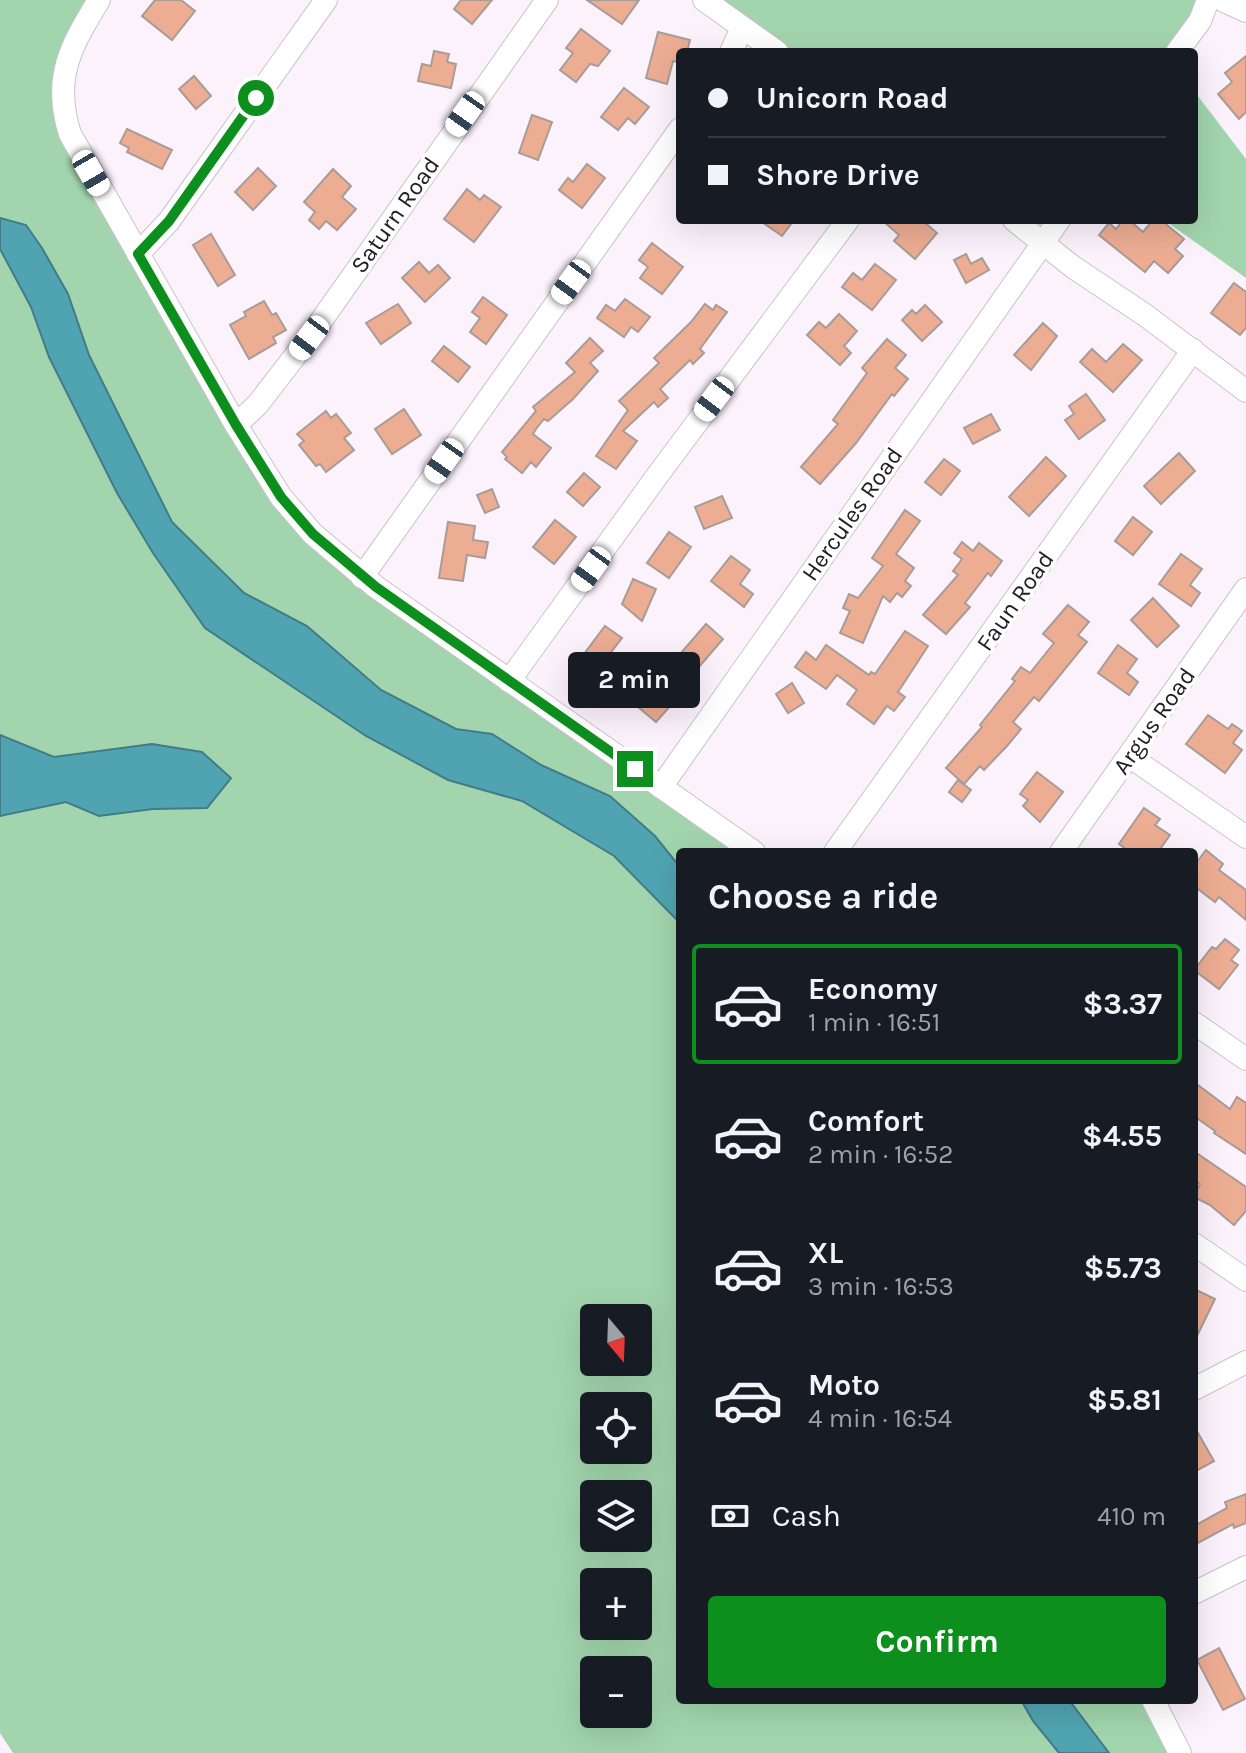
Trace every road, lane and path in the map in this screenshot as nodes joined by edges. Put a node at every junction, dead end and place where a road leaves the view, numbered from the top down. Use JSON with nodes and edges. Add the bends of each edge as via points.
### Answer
{"nodes":[{"id":1,"x":99,"y":0,"type":"edge"},
{"id":2,"x":326,"y":0,"type":"edge"},
{"id":3,"x":547,"y":0,"type":"edge"},
{"id":4,"x":704,"y":0,"type":"edge"},
{"id":5,"x":1208,"y":0,"type":"edge"},
{"id":6,"x":1222,"y":0,"type":"edge"},
{"id":7,"x":1246,"y":11,"type":"edge"},
{"id":8,"x":742,"y":28,"type":"junction"},
{"id":9,"x":733,"y":48,"type":"edge"},
{"id":10,"x":771,"y":48,"type":"edge"},
{"id":11,"x":1180,"y":48,"type":"edge"},
{"id":12,"x":676,"y":135,"type":"edge"},
{"id":13,"x":845,"y":224,"type":"edge"},
{"id":14,"x":1019,"y":224,"type":"edge"},
{"id":15,"x":1056,"y":224,"type":"edge"},
{"id":16,"x":1043,"y":242,"type":"junction"},
{"id":17,"x":138,"y":254,"type":"junction"},
{"id":18,"x":1193,"y":350,"type":"junction"},
{"id":19,"x":1246,"y":391,"type":"edge"},
{"id":20,"x":236,"y":425,"type":"junction"},
{"id":21,"x":362,"y":577,"type":"junction"},
{"id":22,"x":1242,"y":602,"type":"edge"},
{"id":23,"x":509,"y":681,"type":"junction"},
{"id":24,"x":1129,"y":756,"type":"junction"},
{"id":25,"x":661,"y":787,"type":"junction"},
{"id":26,"x":1246,"y":837,"type":"edge"},
{"id":27,"x":748,"y":848,"type":"edge"},
{"id":28,"x":838,"y":848,"type":"edge"},
{"id":29,"x":1064,"y":848,"type":"edge"},
{"id":30,"x":1198,"y":1026,"type":"edge"},
{"id":31,"x":1246,"y":1059,"type":"edge"},
{"id":32,"x":1198,"y":1247,"type":"edge"},
{"id":33,"x":1246,"y":1280,"type":"edge"},
{"id":34,"x":1246,"y":1362,"type":"edge"},
{"id":35,"x":1198,"y":1387,"type":"edge"},
{"id":36,"x":1246,"y":1567,"type":"edge"},
{"id":37,"x":1198,"y":1591,"type":"edge"},
{"id":38,"x":1155,"y":1704,"type":"edge"},
{"id":39,"x":1180,"y":1753,"type":"edge"}],
"edges":[{"from":1,"to":17,"type":"street","via":[[69,52],[63,107],[76,146]]},
{"from":2,"to":17,"type":"street","via":[[169,221]]},
{"from":3,"to":20,"type":"street","name":"Saturn Road","via":[[309,338]]},
{"from":4,"to":8,"type":"street"},
{"from":5,"to":11,"type":"street"},
{"from":6,"to":7,"type":"street"},
{"from":8,"to":9,"type":"street"},
{"from":8,"to":10,"type":"street"},
{"from":12,"to":21,"type":"street"},
{"from":13,"to":23,"type":"street"},
{"from":14,"to":16,"type":"street"},
{"from":15,"to":16,"type":"street","name":"Hercules Road"},
{"from":16,"to":18,"type":"street"},
{"from":16,"to":25,"type":"street","name":"Hercules Road"},
{"from":17,"to":20,"type":"street"},
{"from":18,"to":19,"type":"street"},
{"from":18,"to":28,"type":"street","name":"Faun Road"},
{"from":20,"to":21,"type":"street","via":[[281,497]]},
{"from":21,"to":23,"type":"street"},
{"from":22,"to":24,"type":"street","name":"Argus Road"},
{"from":23,"to":25,"type":"street"},
{"from":24,"to":26,"type":"street"},
{"from":24,"to":29,"type":"street","name":"Argus Road"},
{"from":25,"to":27,"type":"street"},
{"from":30,"to":31,"type":"street"},
{"from":32,"to":33,"type":"street"},
{"from":34,"to":35,"type":"street"},
{"from":36,"to":37,"type":"street"},
{"from":38,"to":39,"type":"street"}]}
